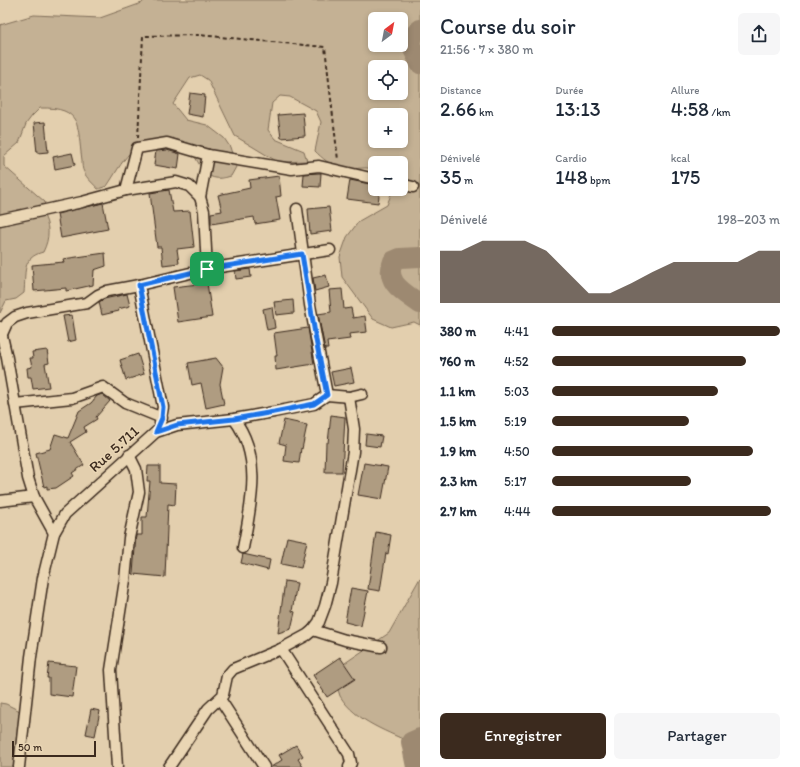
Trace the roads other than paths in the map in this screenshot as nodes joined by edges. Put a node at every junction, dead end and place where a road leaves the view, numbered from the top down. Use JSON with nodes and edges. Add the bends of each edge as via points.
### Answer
{"nodes":[{"id":1,"x":208,"y":155,"type":"junction"},
{"id":2,"x":368,"y":176,"type":"edge"},
{"id":3,"x":408,"y":186,"type":"edge"},
{"id":4,"x":413,"y":187,"type":"dead end"},
{"id":5,"x":126,"y":190,"type":"junction"},
{"id":6,"x":200,"y":197,"type":"junction"},
{"id":7,"x":297,"y":209,"type":"dead end"},
{"id":8,"x":0,"y":220,"type":"edge"},
{"id":9,"x":330,"y":250,"type":"dead end"},
{"id":10,"x":302,"y":254,"type":"junction"},
{"id":11,"x":207,"y":269,"type":"junction"},
{"id":12,"x":139,"y":285,"type":"junction"},
{"id":13,"x":1,"y":330,"type":"edge"},
{"id":14,"x":362,"y":394,"type":"dead end"},
{"id":15,"x":327,"y":395,"type":"junction"},
{"id":16,"x":349,"y":398,"type":"junction"},
{"id":17,"x":14,"y":404,"type":"junction"},
{"id":18,"x":162,"y":418,"type":"junction"},
{"id":19,"x":234,"y":419,"type":"junction"},
{"id":20,"x":156,"y":432,"type":"junction"},
{"id":21,"x":129,"y":455,"type":"junction"},
{"id":22,"x":34,"y":497,"type":"junction"},
{"id":23,"x":0,"y":500,"type":"edge"},
{"id":24,"x":54,"y":533,"type":"junction"},
{"id":25,"x":243,"y":548,"type":"dead end"},
{"id":26,"x":313,"y":630,"type":"junction"},
{"id":27,"x":381,"y":647,"type":"dead end"},
{"id":28,"x":281,"y":649,"type":"junction"},
{"id":29,"x":220,"y":699,"type":"junction"},
{"id":30,"x":19,"y":767,"type":"edge"},
{"id":31,"x":117,"y":767,"type":"edge"},
{"id":32,"x":169,"y":767,"type":"edge"},
{"id":33,"x":264,"y":767,"type":"edge"},
{"id":34,"x":349,"y":767,"type":"edge"}],
"edges":[{"from":1,"to":2,"type":"street","via":[[292,169],[319,166]]},
{"from":1,"to":5,"type":"street","via":[[167,143],[137,148]]},
{"from":1,"to":6,"type":"street"},
{"from":3,"to":4,"type":"street"},
{"from":5,"to":6,"type":"street","via":[[176,182],[189,186]]},
{"from":5,"to":8,"type":"street"},
{"from":6,"to":11,"type":"street","via":[[204,211]]},
{"from":7,"to":10,"type":"street"},
{"from":9,"to":10,"type":"street"},
{"from":10,"to":11,"type":"street"},
{"from":10,"to":15,"type":"street"},
{"from":11,"to":12,"type":"street"},
{"from":12,"to":13,"type":"street","via":[[108,291],[82,304],[27,313],[15,317]]},
{"from":12,"to":18,"type":"street","via":[[163,407]]},
{"from":13,"to":17,"type":"street"},
{"from":14,"to":16,"type":"street"},
{"from":15,"to":16,"type":"street"},
{"from":15,"to":19,"type":"street","name":"Rue 5.711","via":[[314,404]]},
{"from":16,"to":26,"type":"street","via":[[354,429],[350,477],[331,583],[319,622]]},
{"from":17,"to":18,"type":"street","via":[[72,398],[103,386],[125,403]]},
{"from":17,"to":22,"type":"street"},
{"from":18,"to":20,"type":"street"},
{"from":19,"to":20,"type":"street","name":"Rue 5.711","via":[[177,425]]},
{"from":19,"to":25,"type":"street","via":[[246,439],[253,465],[251,503]]},
{"from":20,"to":21,"type":"street","name":"Rue 5.711"},
{"from":21,"to":24,"type":"street","name":"Rue 5.711","via":[[65,514]]},
{"from":21,"to":31,"type":"street","via":[[136,469],[138,492],[111,670]]},
{"from":22,"to":23,"type":"street"},
{"from":22,"to":24,"type":"street"},
{"from":24,"to":30,"type":"street","name":"Rue 5.711","via":[[37,617]]},
{"from":26,"to":27,"type":"street"},
{"from":26,"to":28,"type":"street"},
{"from":28,"to":29,"type":"street","via":[[232,669],[227,676]]},
{"from":28,"to":34,"type":"street","via":[[349,754]]},
{"from":29,"to":32,"type":"street","via":[[208,709]]},
{"from":29,"to":33,"type":"street"}]}
